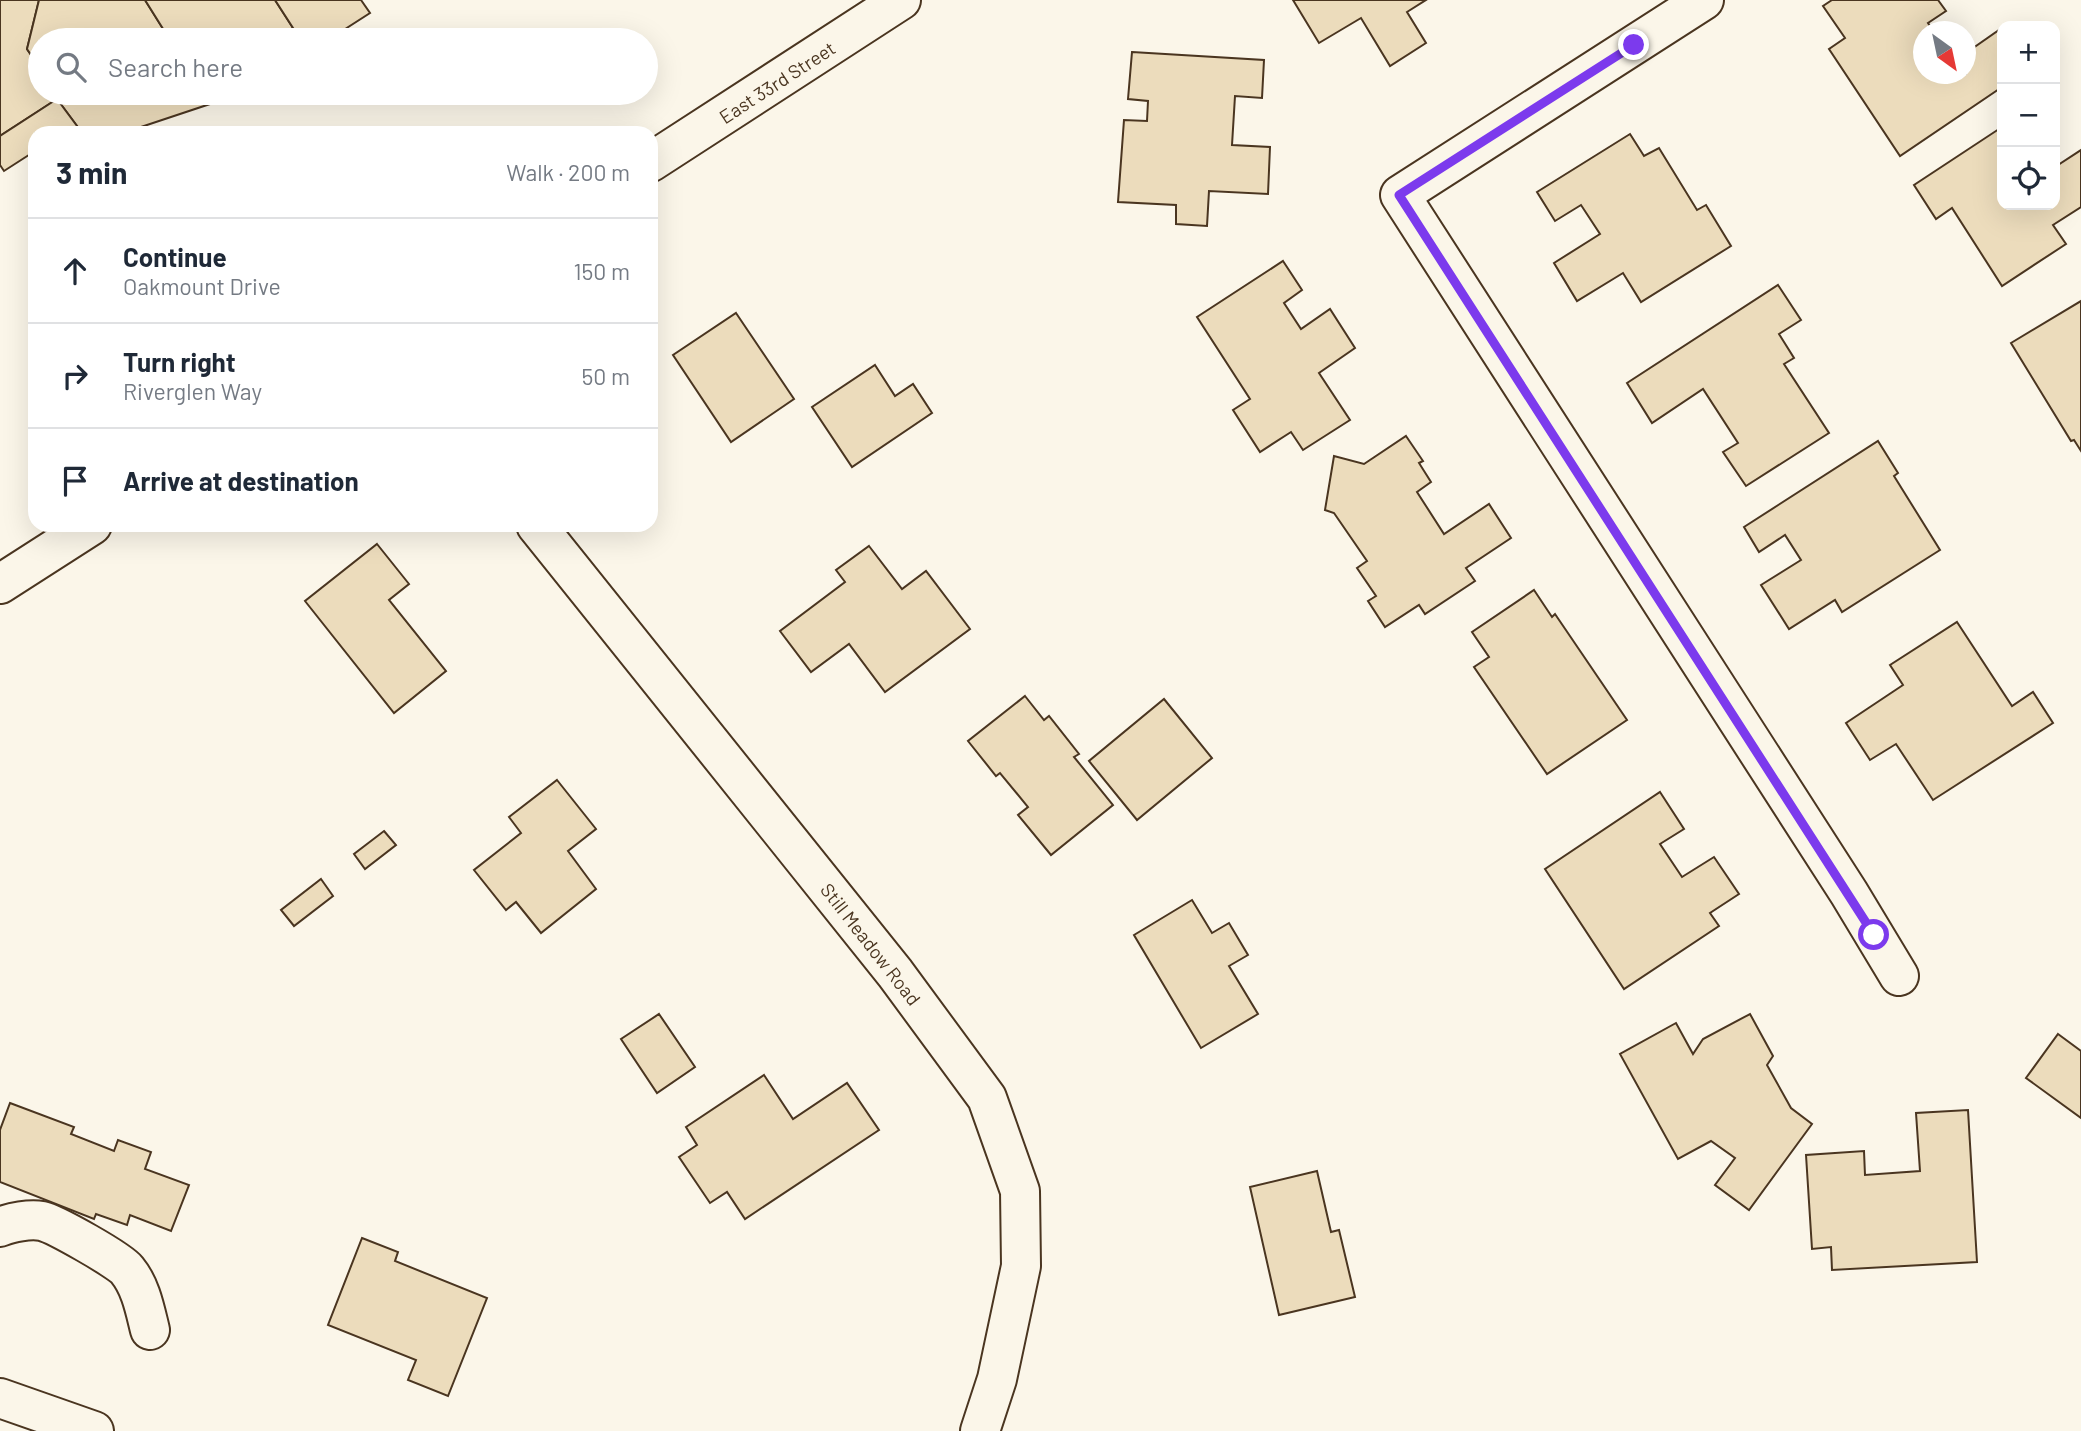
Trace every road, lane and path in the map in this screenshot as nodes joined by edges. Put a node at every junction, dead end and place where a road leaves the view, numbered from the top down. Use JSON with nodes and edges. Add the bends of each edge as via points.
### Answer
{"nodes":[{"id":1,"x":901,"y":0,"type":"edge"},
{"id":2,"x":1704,"y":0,"type":"edge"},
{"id":3,"x":658,"y":157,"type":"edge"},
{"id":4,"x":81,"y":532,"type":"edge"},
{"id":5,"x":542,"y":532,"type":"edge"},
{"id":6,"x":0,"y":584,"type":"edge"},
{"id":7,"x":1899,"y":976,"type":"dead end"},
{"id":8,"x":0,"y":1227,"type":"edge"},
{"id":9,"x":150,"y":1330,"type":"dead end"},
{"id":10,"x":0,"y":1398,"type":"edge"},
{"id":11,"x":94,"y":1431,"type":"edge"},
{"id":12,"x":979,"y":1431,"type":"edge"}],
"edges":[{"from":1,"to":3,"type":"street","name":"East 33rd Street"},
{"from":2,"to":7,"type":"street","via":[[1399,195]]},
{"from":4,"to":6,"type":"street"},
{"from":5,"to":12,"type":"street","name":"Still Meadow Road","via":[[895,972],[988,1098],[1020,1191],[1021,1266],[996,1379]]},
{"from":8,"to":9,"type":"street","via":[[42,1221],[107,1255],[127,1270],[142,1296]]},
{"from":10,"to":11,"type":"street"}]}
